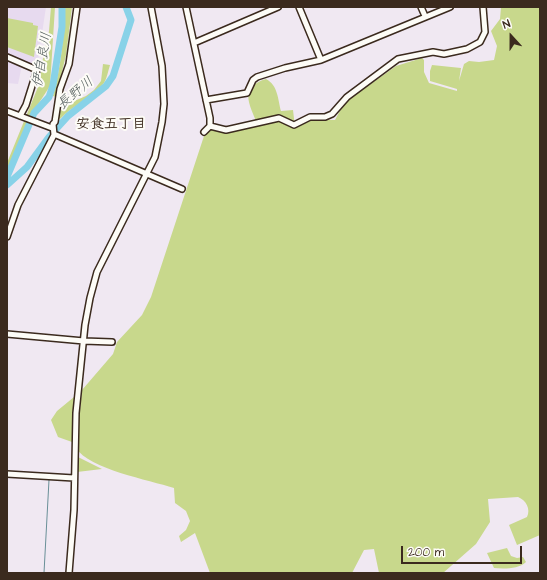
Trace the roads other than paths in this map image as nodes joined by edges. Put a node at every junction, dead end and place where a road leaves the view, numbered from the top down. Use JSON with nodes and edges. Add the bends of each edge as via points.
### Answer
{"nodes":[{"id":1,"x":77,"y":7,"type":"edge"},
{"id":2,"x":152,"y":7,"type":"edge"},
{"id":3,"x":186,"y":7,"type":"edge"},
{"id":4,"x":278,"y":7,"type":"edge"},
{"id":5,"x":299,"y":7,"type":"edge"},
{"id":6,"x":421,"y":7,"type":"edge"},
{"id":7,"x":450,"y":7,"type":"edge"},
{"id":8,"x":483,"y":7,"type":"edge"},
{"id":9,"x":425,"y":16,"type":"junction"},
{"id":10,"x":194,"y":43,"type":"junction"},
{"id":11,"x":7,"y":57,"type":"edge"},
{"id":12,"x":321,"y":60,"type":"junction"},
{"id":13,"x":206,"y":100,"type":"junction"},
{"id":14,"x":7,"y":111,"type":"edge"},
{"id":15,"x":21,"y":116,"type":"junction"},
{"id":16,"x":210,"y":126,"type":"junction"},
{"id":17,"x":52,"y":129,"type":"junction"},
{"id":18,"x":204,"y":132,"type":"dead end"},
{"id":19,"x":148,"y":173,"type":"junction"},
{"id":20,"x":182,"y":189,"type":"dead end"},
{"id":21,"x":7,"y":237,"type":"edge"},
{"id":22,"x":7,"y":334,"type":"edge"},
{"id":23,"x":84,"y":341,"type":"junction"},
{"id":24,"x":112,"y":342,"type":"dead end"},
{"id":25,"x":7,"y":474,"type":"edge"},
{"id":26,"x":74,"y":477,"type":"junction"},
{"id":27,"x":69,"y":573,"type":"edge"}],
"edges":[{"from":1,"to":17,"type":"street","via":[[69,64],[60,89]]},
{"from":2,"to":19,"type":"street","via":[[160,46],[164,104],[155,157]]},
{"from":3,"to":10,"type":"street"},
{"from":4,"to":10,"type":"street"},
{"from":5,"to":12,"type":"street"},
{"from":6,"to":9,"type":"street"},
{"from":7,"to":9,"type":"street"},
{"from":8,"to":16,"type":"street","via":[[485,32],[480,42],[467,49],[444,54],[433,52],[398,59],[347,97],[332,114],[310,117],[294,125],[279,118],[226,130]]},
{"from":9,"to":12,"type":"street"},
{"from":10,"to":13,"type":"street"},
{"from":11,"to":15,"type":"street","via":[[37,70]]},
{"from":12,"to":13,"type":"street","via":[[257,77],[246,93]]},
{"from":13,"to":16,"type":"street"},
{"from":14,"to":15,"type":"street"},
{"from":15,"to":17,"type":"street"},
{"from":16,"to":18,"type":"street"},
{"from":17,"to":19,"type":"street"},
{"from":17,"to":21,"type":"street","via":[[18,205]]},
{"from":19,"to":20,"type":"street"},
{"from":19,"to":23,"type":"street","via":[[97,272]]},
{"from":22,"to":23,"type":"street"},
{"from":23,"to":24,"type":"street"},
{"from":23,"to":26,"type":"street","via":[[78,393]]},
{"from":25,"to":26,"type":"street"},
{"from":26,"to":27,"type":"street"}]}
